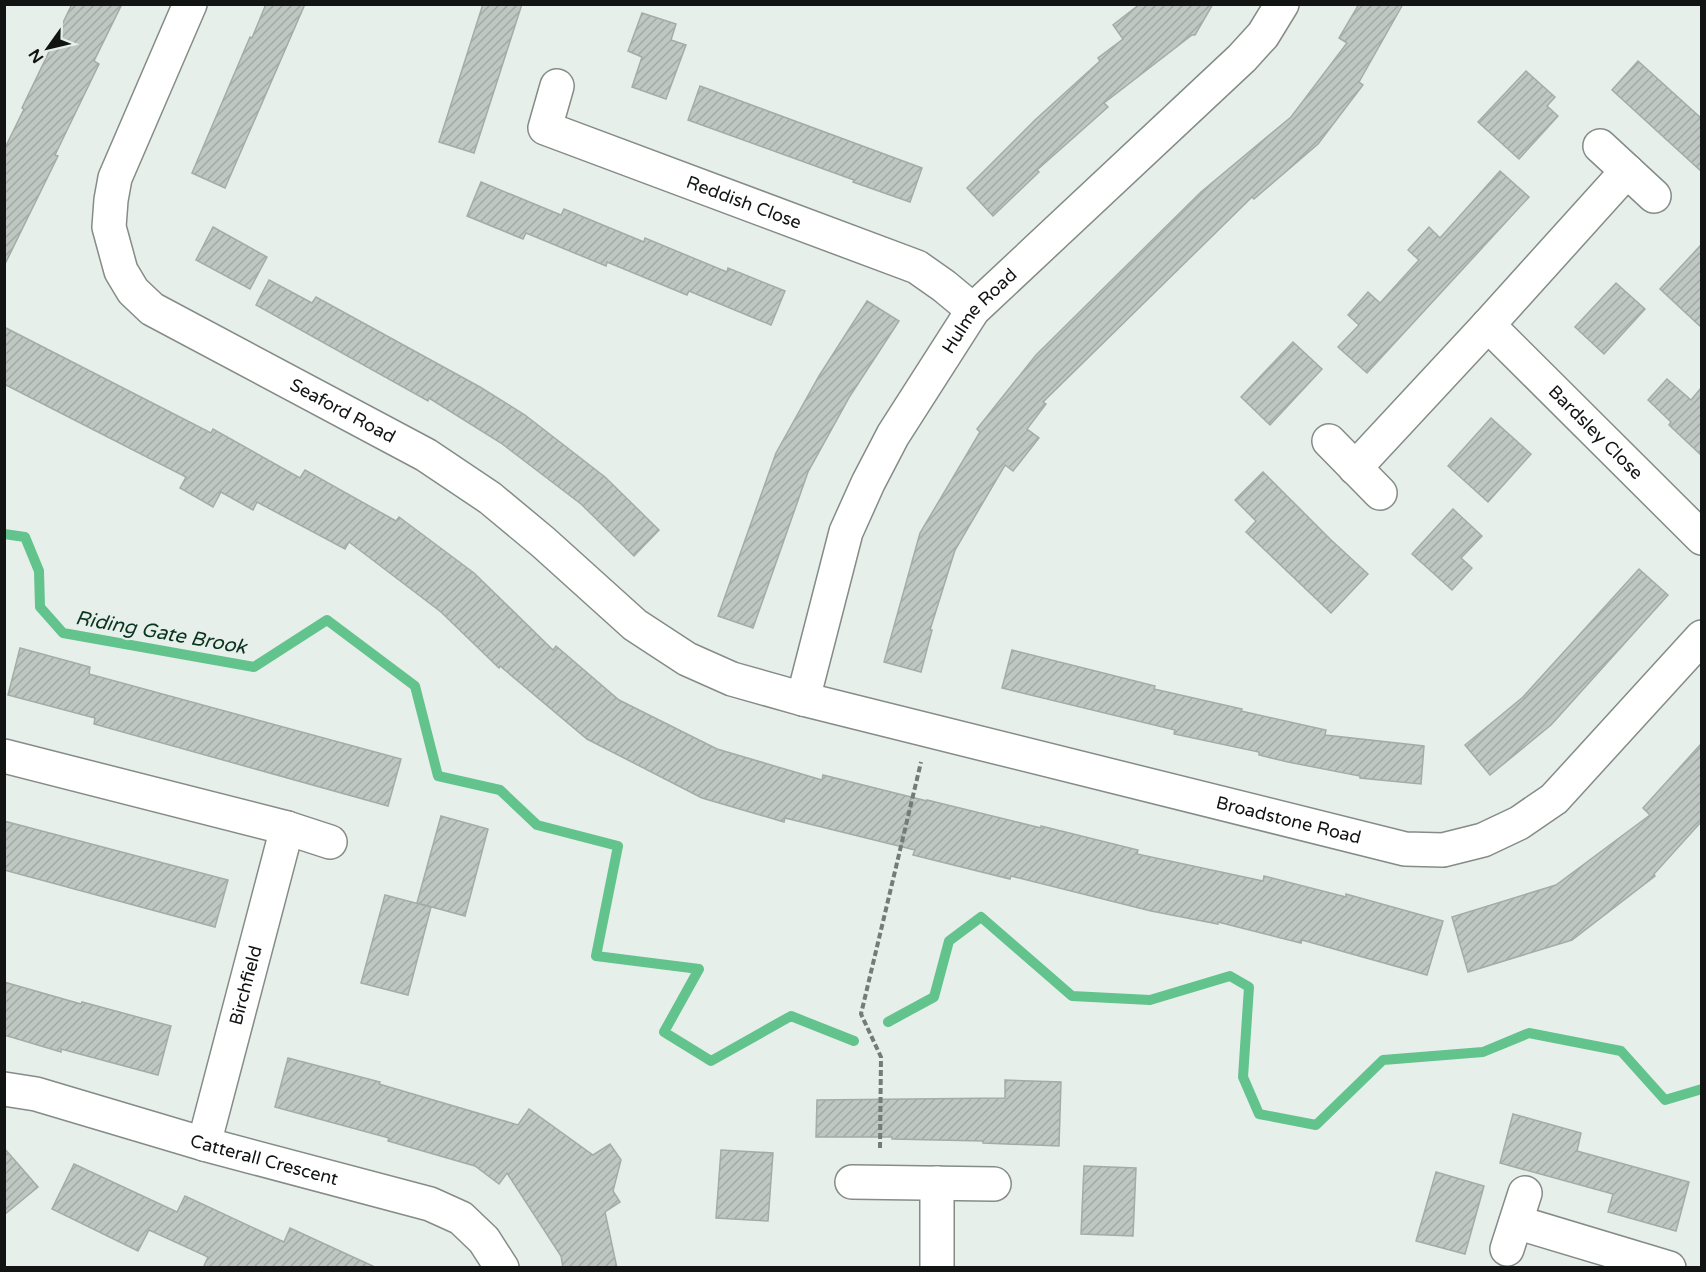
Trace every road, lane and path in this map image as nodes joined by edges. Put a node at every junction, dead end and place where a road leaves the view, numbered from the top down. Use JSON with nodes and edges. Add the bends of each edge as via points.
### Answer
{"nodes":[{"id":1,"x":190,"y":4,"type":"edge"},
{"id":2,"x":1282,"y":4,"type":"edge"},
{"id":3,"x":557,"y":86,"type":"dead end"},
{"id":4,"x":1600,"y":146,"type":"dead end"},
{"id":5,"x":1627,"y":171,"type":"junction"},
{"id":6,"x":1654,"y":196,"type":"dead end"},
{"id":7,"x":973,"y":310,"type":"junction"},
{"id":8,"x":1488,"y":326,"type":"junction"},
{"id":9,"x":1329,"y":441,"type":"dead end"},
{"id":10,"x":1356,"y":468,"type":"junction"},
{"id":11,"x":1380,"y":493,"type":"dead end"},
{"id":12,"x":1701,"y":538,"type":"edge"},
{"id":13,"x":1701,"y":638,"type":"edge"},
{"id":14,"x":803,"y":699,"type":"junction"},
{"id":15,"x":929,"y":730,"type":"junction"},
{"id":16,"x":4,"y":756,"type":"edge"},
{"id":17,"x":287,"y":828,"type":"junction"},
{"id":18,"x":330,"y":842,"type":"dead end"},
{"id":19,"x":4,"y":1089,"type":"edge"},
{"id":20,"x":204,"y":1144,"type":"junction"},
{"id":21,"x":866,"y":1182,"type":"joint"},
{"id":22,"x":937,"y":1183,"type":"junction"},
{"id":23,"x":994,"y":1184,"type":"dead end"},
{"id":24,"x":1516,"y":1222,"type":"dead end"},
{"id":25,"x":502,"y":1268,"type":"edge"},
{"id":26,"x":937,"y":1268,"type":"edge"},
{"id":27,"x":1669,"y":1268,"type":"edge"}],
"edges":[{"from":1,"to":14,"type":"street","name":"Seaford Road","via":[[115,178],[109,227],[121,271],[134,291],[152,309],[426,455],[490,498],[635,625],[687,659],[732,679]]},
{"from":2,"to":7,"type":"street","name":"Hulme Road","via":[[1263,35],[1242,58]]},
{"from":3,"to":7,"type":"street","name":"Reddish Close","via":[[545,128],[917,267]]},
{"from":4,"to":5,"type":"street"},
{"from":5,"to":6,"type":"street"},
{"from":5,"to":8,"type":"street"},
{"from":7,"to":14,"type":"street","name":"Hulme Road","via":[[893,435],[850,522]]},
{"from":8,"to":10,"type":"street"},
{"from":8,"to":12,"type":"street","name":"Bardsley Close"},
{"from":9,"to":10,"type":"street"},
{"from":10,"to":11,"type":"street"},
{"from":13,"to":15,"type":"street","name":"Broadstone Road","via":[[1554,799],[1519,823],[1483,840],[1443,850],[1405,849]]},
{"from":14,"to":15,"type":"street","name":"Broadstone Road"},
{"from":15,"to":21,"type":"path","via":[[861,1014],[881,1057]]},
{"from":16,"to":17,"type":"street"},
{"from":17,"to":18,"type":"street"},
{"from":17,"to":20,"type":"street","name":"Birchfield"},
{"from":19,"to":20,"type":"street","name":"Catterall Crescent","via":[[36,1094]]},
{"from":20,"to":25,"type":"street","name":"Catterall Crescent","via":[[430,1204],[461,1218],[484,1240]]},
{"from":21,"to":22,"type":"street"},
{"from":22,"to":23,"type":"street"},
{"from":22,"to":26,"type":"street"},
{"from":24,"to":27,"type":"street"}]}
